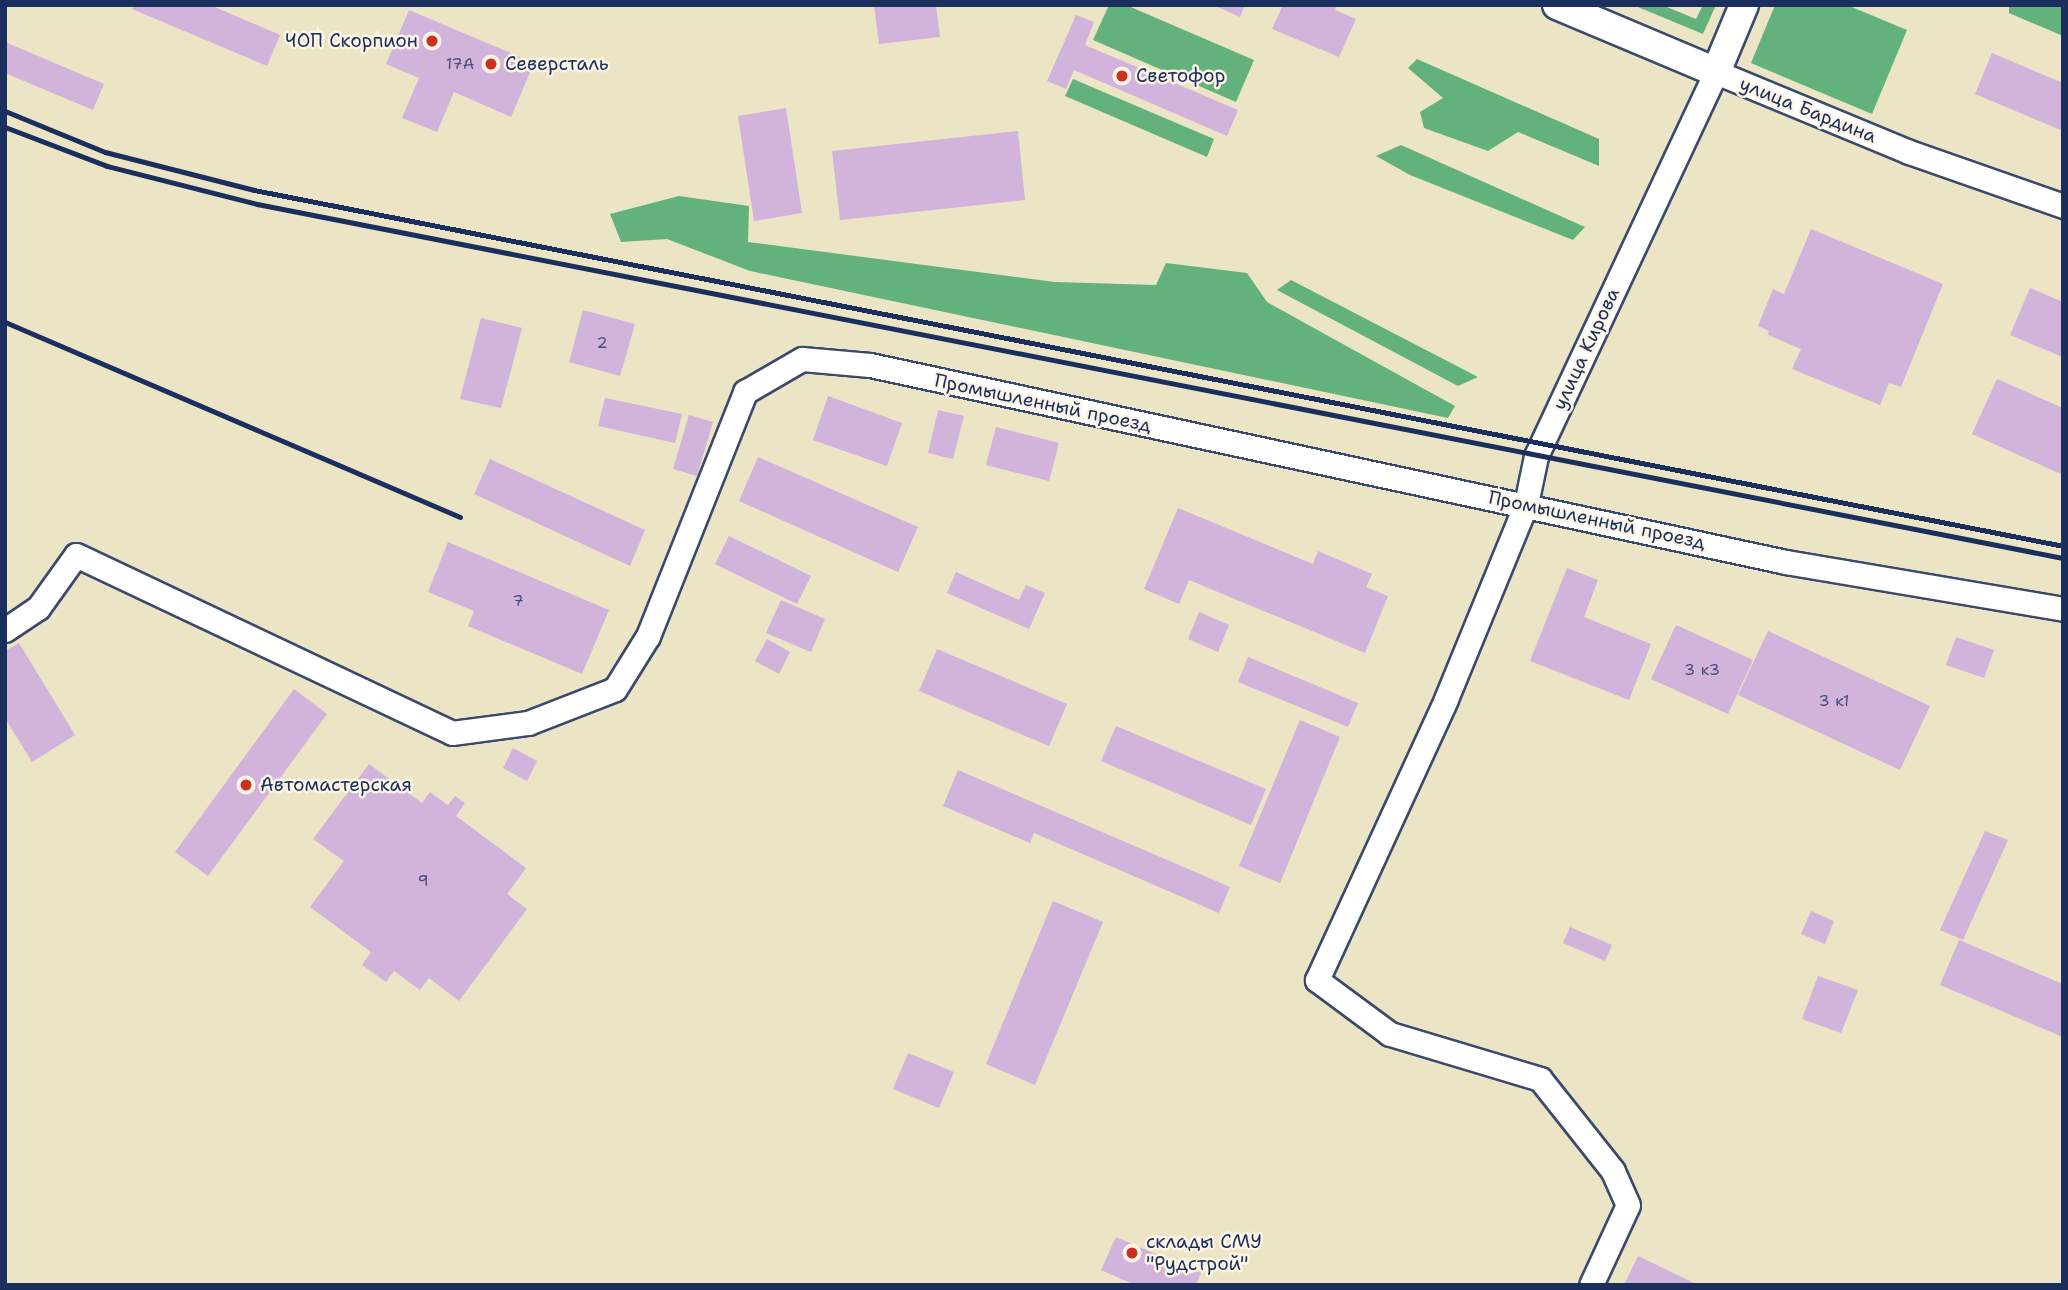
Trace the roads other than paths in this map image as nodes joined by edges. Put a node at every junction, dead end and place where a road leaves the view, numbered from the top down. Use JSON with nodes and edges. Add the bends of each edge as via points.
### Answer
{"nodes":[{"id":1,"x":1557,"y":5,"type":"edge"},
{"id":2,"x":1744,"y":5,"type":"edge"},
{"id":3,"x":1716,"y":72,"type":"junction"},
{"id":4,"x":2063,"y":206,"type":"edge"},
{"id":5,"x":1526,"y":504,"type":"junction"},
{"id":6,"x":2063,"y":609,"type":"edge"},
{"id":7,"x":5,"y":630,"type":"edge"},
{"id":8,"x":1591,"y":1285,"type":"edge"}],
"edges":[{"from":1,"to":3,"type":"street","name":"улица Бардина"},
{"from":2,"to":3,"type":"street","name":"улица Кирова"},
{"from":3,"to":4,"type":"street","name":"улица Бардина","via":[[1909,152]]},
{"from":3,"to":5,"type":"street","name":"улица Кирова","via":[[1536,456]]},
{"from":5,"to":6,"type":"street","name":"Промышленный проезд","via":[[1786,562]]},
{"from":5,"to":7,"type":"street","name":"Промышленный проезд","via":[[870,365],[802,359],[745,392],[648,636],[615,689],[528,723],[453,733],[76,555],[38,608]]},
{"from":5,"to":8,"type":"street","name":"улица Кирова","via":[[1446,699],[1317,980],[1390,1034],[1541,1079],[1614,1171],[1628,1205]]}]}
